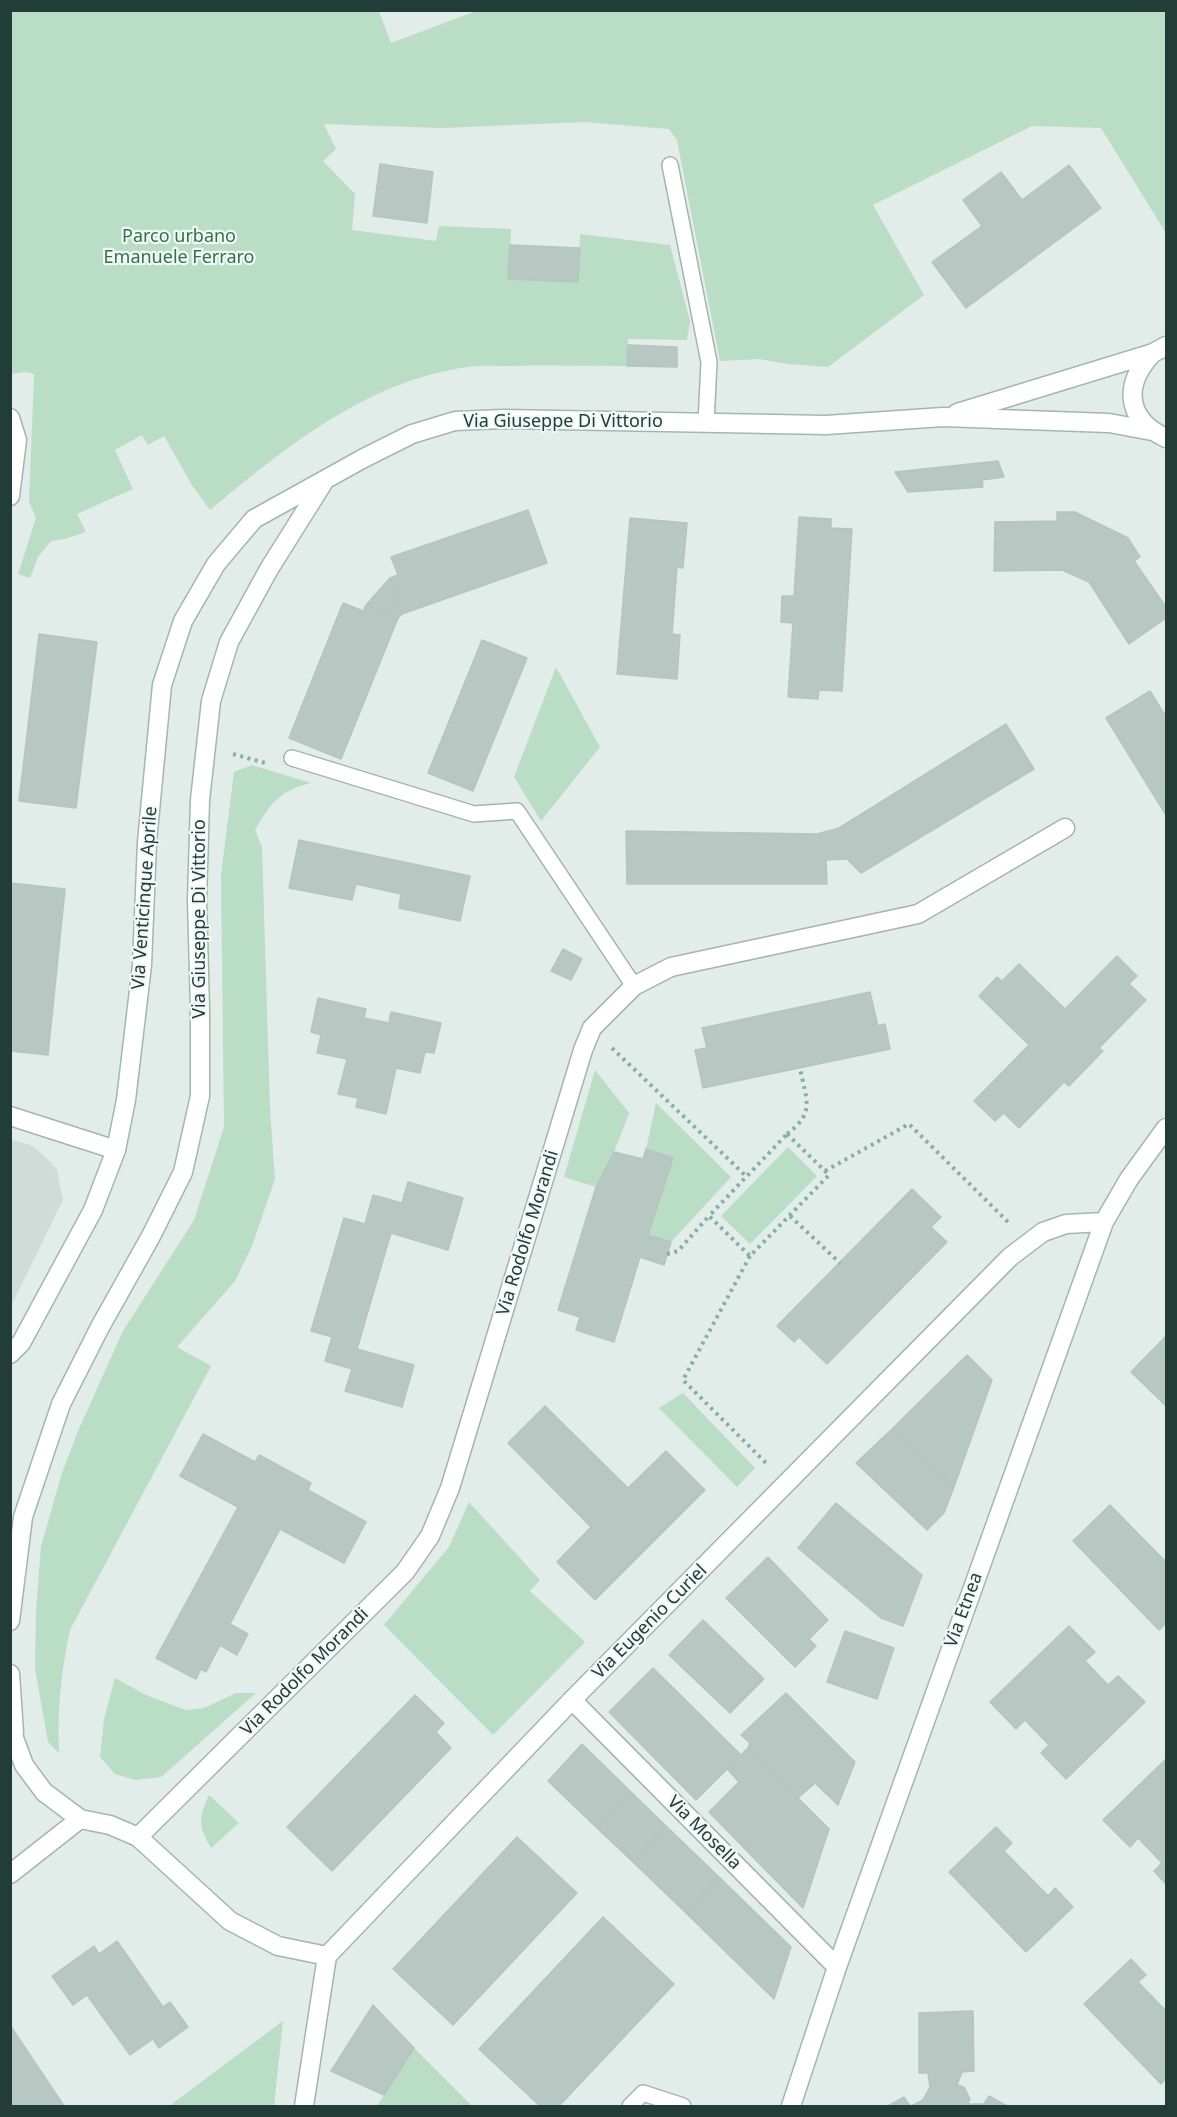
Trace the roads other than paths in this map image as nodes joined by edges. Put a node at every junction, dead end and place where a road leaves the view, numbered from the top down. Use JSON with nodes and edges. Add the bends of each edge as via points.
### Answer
{"nodes":[{"id":1,"x":670,"y":165,"type":"dead end"},
{"id":2,"x":1160,"y":350,"type":"edge"},
{"id":3,"x":943,"y":417,"type":"junction"},
{"id":4,"x":10,"y":418,"type":"edge"},
{"id":5,"x":706,"y":423,"type":"junction"},
{"id":6,"x":1159,"y":435,"type":"edge"},
{"id":7,"x":324,"y":482,"type":"junction"},
{"id":8,"x":10,"y":496,"type":"edge"},
{"id":9,"x":292,"y":758,"type":"road end"},
{"id":10,"x":1065,"y":828,"type":"dead end"},
{"id":11,"x":634,"y":986,"type":"junction"},
{"id":12,"x":10,"y":1116,"type":"edge"},
{"id":13,"x":1167,"y":1128,"type":"edge"},
{"id":14,"x":116,"y":1150,"type":"junction"},
{"id":15,"x":1104,"y":1222,"type":"junction"},
{"id":16,"x":16,"y":1348,"type":"edge"},
{"id":17,"x":10,"y":1368,"type":"edge"},
{"id":18,"x":10,"y":1621,"type":"edge"},
{"id":19,"x":10,"y":1674,"type":"edge"},
{"id":20,"x":572,"y":1700,"type":"junction"},
{"id":21,"x":12,"y":1730,"type":"edge"},
{"id":22,"x":80,"y":1819,"type":"junction"},
{"id":23,"x":138,"y":1837,"type":"junction"},
{"id":24,"x":10,"y":1874,"type":"edge"},
{"id":25,"x":327,"y":1956,"type":"junction"},
{"id":26,"x":837,"y":1967,"type":"junction"},
{"id":27,"x":304,"y":2106,"type":"edge"},
{"id":28,"x":630,"y":2106,"type":"edge"},
{"id":29,"x":683,"y":2106,"type":"edge"},
{"id":30,"x":790,"y":2106,"type":"edge"}],
"edges":[{"from":1,"to":5,"type":"lane","via":[[709,362]]},
{"from":2,"to":3,"type":"street"},
{"from":2,"to":6,"type":"street","via":[[1140,366],[1133,383],[1133,401],[1139,418]]},
{"from":3,"to":5,"type":"street","name":"Via Giuseppe Di Vittorio","via":[[826,426]]},
{"from":3,"to":6,"type":"street","via":[[1109,423]]},
{"from":4,"to":8,"type":"street","via":[[17,440]]},
{"from":5,"to":7,"type":"street","name":"Via Giuseppe Di Vittorio","via":[[455,421],[412,434]]},
{"from":7,"to":14,"type":"street","name":"Via Venticinque Aprile","via":[[254,519],[216,564],[183,621],[162,685],[147,842],[141,965],[126,1100]]},
{"from":7,"to":18,"type":"street","name":"Via Giuseppe Di Vittorio","via":[[268,569],[229,642],[212,701],[200,800],[196,900],[200,1096],[183,1172],[61,1404],[22,1517]]},
{"from":9,"to":11,"type":"lane","via":[[474,814],[517,811]]},
{"from":10,"to":11,"type":"street","name":"Via Rodolfo Morandi","via":[[918,914],[671,967]]},
{"from":11,"to":23,"type":"street","name":"Via Rodolfo Morandi","via":[[592,1028],[583,1050],[450,1488],[430,1536],[405,1572]]},
{"from":12,"to":14,"type":"street"},
{"from":13,"to":15,"type":"street","name":"Via Etnea","via":[[1129,1179]]},
{"from":14,"to":16,"type":"street","name":"Via Venticinque Aprile","via":[[93,1210]]},
{"from":15,"to":20,"type":"street","name":"Via Eugenio Curiel","via":[[1066,1224],[1043,1232],[1010,1257]]},
{"from":15,"to":26,"type":"street","name":"Via Etnea"},
{"from":16,"to":17,"type":"street","name":"Via Venticinque Aprile"},
{"from":19,"to":21,"type":"street"},
{"from":20,"to":25,"type":"street","name":"Via Eugenio Curiel"},
{"from":20,"to":26,"type":"street","name":"Via Mosella"},
{"from":21,"to":22,"type":"street","via":[[24,1765],[44,1792]]},
{"from":22,"to":23,"type":"street","via":[[110,1825]]},
{"from":22,"to":24,"type":"street"},
{"from":23,"to":25,"type":"street","via":[[230,1921],[278,1946]]},
{"from":25,"to":27,"type":"street"},
{"from":26,"to":30,"type":"street","name":"Via Etnea"},
{"from":28,"to":29,"type":"lane","via":[[643,2093]]}]}
